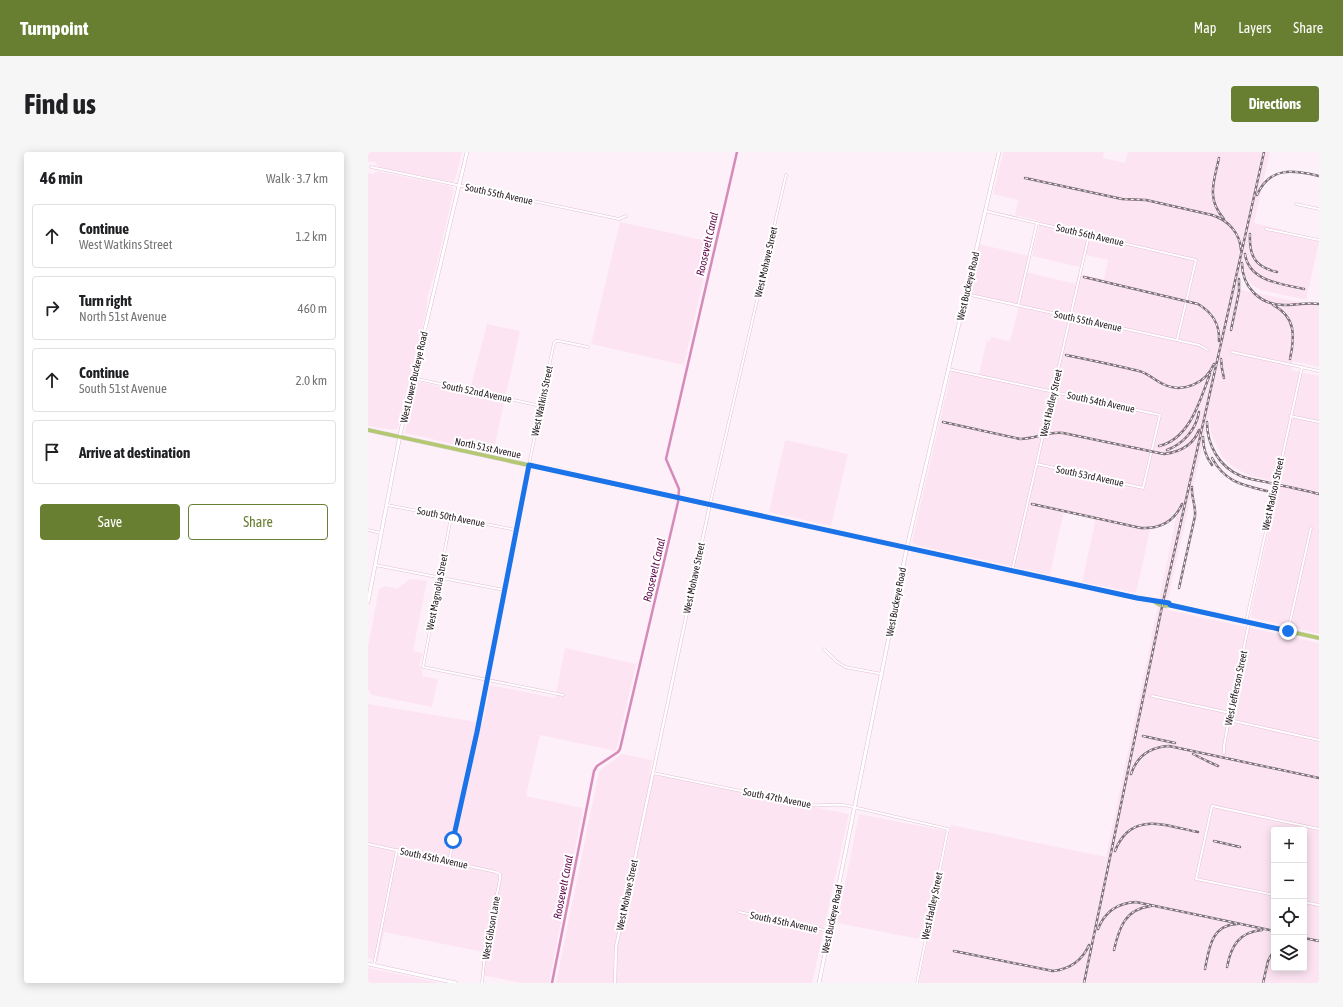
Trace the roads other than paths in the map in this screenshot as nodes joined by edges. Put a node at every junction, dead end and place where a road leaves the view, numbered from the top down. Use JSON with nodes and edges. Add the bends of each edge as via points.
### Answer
{"nodes":[{"id":1,"x":467,"y":152,"type":"edge"},
{"id":2,"x":999,"y":152,"type":"edge"},
{"id":3,"x":371,"y":167,"type":"dead end"},
{"id":4,"x":786,"y":175,"type":"dead end"},
{"id":5,"x":459,"y":186,"type":"junction"},
{"id":6,"x":1296,"y":204,"type":"dead end"},
{"id":7,"x":1319,"y":209,"type":"edge"},
{"id":8,"x":985,"y":211,"type":"junction"},
{"id":9,"x":626,"y":216,"type":"dead end"},
{"id":10,"x":1037,"y":223,"type":"junction"},
{"id":11,"x":1266,"y":229,"type":"dead end"},
{"id":12,"x":1089,"y":235,"type":"junction"},
{"id":13,"x":1319,"y":240,"type":"edge"},
{"id":14,"x":966,"y":294,"type":"junction"},
{"id":15,"x":1018,"y":306,"type":"junction"},
{"id":16,"x":1070,"y":317,"type":"junction"},
{"id":17,"x":1178,"y":340,"type":"junction"},
{"id":18,"x":588,"y":347,"type":"dead end"},
{"id":19,"x":1208,"y":350,"type":"dead end"},
{"id":20,"x":1232,"y":352,"type":"dead end"},
{"id":21,"x":1302,"y":367,"type":"junction"},
{"id":22,"x":948,"y":369,"type":"junction"},
{"id":23,"x":1319,"y":371,"type":"edge"},
{"id":24,"x":413,"y":378,"type":"junction"},
{"id":25,"x":1053,"y":392,"type":"junction"},
{"id":26,"x":541,"y":406,"type":"junction"},
{"id":27,"x":1290,"y":416,"type":"junction"},
{"id":28,"x":1319,"y":422,"type":"edge"},
{"id":29,"x":368,"y":430,"type":"edge"},
{"id":30,"x":400,"y":436,"type":"junction"},
{"id":31,"x":1037,"y":464,"type":"junction"},
{"id":32,"x":529,"y":465,"type":"junction"},
{"id":33,"x":1143,"y":488,"type":"joint"},
{"id":34,"x":710,"y":504,"type":"junction"},
{"id":35,"x":387,"y":505,"type":"junction"},
{"id":36,"x":451,"y":517,"type":"junction"},
{"id":37,"x":1311,"y":528,"type":"dead end"},
{"id":38,"x":368,"y":530,"type":"edge"},
{"id":39,"x":516,"y":530,"type":"junction"},
{"id":40,"x":381,"y":533,"type":"junction"},
{"id":41,"x":907,"y":547,"type":"junction"},
{"id":42,"x":375,"y":565,"type":"junction"},
{"id":43,"x":1012,"y":570,"type":"junction"},
{"id":44,"x":440,"y":578,"type":"junction"},
{"id":45,"x":504,"y":590,"type":"junction"},
{"id":46,"x":368,"y":602,"type":"edge"},
{"id":47,"x":1248,"y":622,"type":"junction"},
{"id":48,"x":1289,"y":631,"type":"junction"},
{"id":49,"x":1319,"y":638,"type":"edge"},
{"id":50,"x":824,"y":649,"type":"dead end"},
{"id":51,"x":882,"y":674,"type":"junction"},
{"id":52,"x":486,"y":680,"type":"junction"},
{"id":53,"x":563,"y":695,"type":"dead end"},
{"id":54,"x":1152,"y":696,"type":"dead end"},
{"id":55,"x":1230,"y":713,"type":"junction"},
{"id":56,"x":1229,"y":720,"type":"junction"},
{"id":57,"x":1319,"y":740,"type":"edge"},
{"id":58,"x":1224,"y":753,"type":"dead end"},
{"id":59,"x":653,"y":773,"type":"junction"},
{"id":60,"x":855,"y":807,"type":"junction"},
{"id":61,"x":948,"y":829,"type":"joint"},
{"id":62,"x":1319,"y":829,"type":"edge"},
{"id":63,"x":368,"y":844,"type":"edge"},
{"id":64,"x":397,"y":850,"type":"junction"},
{"id":65,"x":449,"y":861,"type":"junction"},
{"id":66,"x":500,"y":874,"type":"joint"},
{"id":67,"x":1271,"y":894,"type":"edge"},
{"id":68,"x":1307,"y":903,"type":"edge"},
{"id":69,"x":1319,"y":905,"type":"edge"},
{"id":70,"x":739,"y":912,"type":"dead end"},
{"id":71,"x":829,"y":932,"type":"junction"},
{"id":72,"x":368,"y":964,"type":"edge"},
{"id":73,"x":374,"y":966,"type":"junction"},
{"id":74,"x":456,"y":983,"type":"edge"},
{"id":75,"x":482,"y":983,"type":"edge"},
{"id":76,"x":615,"y":983,"type":"edge"},
{"id":77,"x":819,"y":983,"type":"edge"},
{"id":78,"x":917,"y":983,"type":"edge"}],
"edges":[{"from":1,"to":5,"type":"main road","name":"West Lower Buckeye Road"},
{"from":2,"to":8,"type":"main road","name":"West Buckeye Road"},
{"from":3,"to":5,"type":"street","name":"South 55th Avenue"},
{"from":4,"to":34,"type":"street","name":"West Mohave Street"},
{"from":5,"to":9,"type":"street","name":"South 55th Avenue","via":[[619,220]]},
{"from":5,"to":24,"type":"main road","name":"West Lower Buckeye Road"},
{"from":6,"to":7,"type":"street"},
{"from":8,"to":10,"type":"street","name":"South 56th Avenue"},
{"from":8,"to":14,"type":"main road","name":"West Buckeye Road"},
{"from":10,"to":12,"type":"street","name":"South 56th Avenue"},
{"from":10,"to":15,"type":"street"},
{"from":11,"to":13,"type":"street"},
{"from":12,"to":16,"type":"street","name":"West Hadley Street"},
{"from":12,"to":17,"type":"street","name":"South 56th Avenue","via":[[1196,260]]},
{"from":14,"to":15,"type":"street","name":"South 55th Avenue"},
{"from":14,"to":22,"type":"main road","name":"West Buckeye Road"},
{"from":15,"to":16,"type":"street","name":"South 55th Avenue"},
{"from":16,"to":17,"type":"street","name":"South 55th Avenue"},
{"from":16,"to":25,"type":"street","name":"West Hadley Street"},
{"from":17,"to":19,"type":"street","name":"South 55th Avenue"},
{"from":18,"to":26,"type":"street","name":"West Watkins Street","via":[[556,341],[554,343]]},
{"from":20,"to":21,"type":"street"},
{"from":21,"to":23,"type":"street"},
{"from":21,"to":27,"type":"street","name":"West Madison Street"},
{"from":22,"to":25,"type":"street","name":"South 54th Avenue"},
{"from":22,"to":41,"type":"main road","name":"West Buckeye Road"},
{"from":24,"to":26,"type":"street","name":"South 52nd Avenue"},
{"from":24,"to":30,"type":"main road","name":"West Lower Buckeye Road"},
{"from":25,"to":31,"type":"street","name":"West Hadley Street"},
{"from":25,"to":33,"type":"street","name":"South 54th Avenue","via":[[1160,415]]},
{"from":26,"to":32,"type":"street","name":"West Watkins Street"},
{"from":27,"to":28,"type":"street"},
{"from":27,"to":47,"type":"street","name":"West Madison Street"},
{"from":29,"to":30,"type":"main road","name":"North 51st Avenue"},
{"from":30,"to":32,"type":"main road","name":"North 51st Avenue"},
{"from":30,"to":35,"type":"main road","name":"West Lower Buckeye Road"},
{"from":31,"to":33,"type":"street","name":"South 53rd Avenue"},
{"from":31,"to":43,"type":"street","name":"West Hadley Street"},
{"from":32,"to":34,"type":"main road","name":"North 51st Avenue"},
{"from":32,"to":39,"type":"street","name":"West Watkins Street"},
{"from":34,"to":41,"type":"main road","name":"North 51st Avenue"},
{"from":34,"to":59,"type":"street","name":"West Mohave Street"},
{"from":35,"to":36,"type":"street","name":"South 50th Avenue"},
{"from":35,"to":40,"type":"main road","name":"West Lower Buckeye Road"},
{"from":36,"to":39,"type":"street","name":"South 50th Avenue"},
{"from":36,"to":44,"type":"street","name":"West Magnolia Street"},
{"from":37,"to":48,"type":"street"},
{"from":38,"to":40,"type":"street"},
{"from":39,"to":45,"type":"street","name":"West Watkins Street"},
{"from":40,"to":42,"type":"main road","name":"West Lower Buckeye Road"},
{"from":41,"to":43,"type":"main road","name":"North 51st Avenue"},
{"from":41,"to":51,"type":"main road","name":"West Buckeye Road"},
{"from":42,"to":44,"type":"street"},
{"from":42,"to":46,"type":"main road","name":"West Lower Buckeye Road"},
{"from":43,"to":47,"type":"main road","name":"North 51st Avenue"},
{"from":44,"to":45,"type":"street"},
{"from":44,"to":52,"type":"street","name":"West Magnolia Street","via":[[423,667]]},
{"from":45,"to":52,"type":"street","name":"West Watkins Street"},
{"from":47,"to":48,"type":"main road","name":"North 51st Avenue"},
{"from":47,"to":55,"type":"street","name":"West Jefferson Street"},
{"from":48,"to":49,"type":"main road"},
{"from":50,"to":51,"type":"street","via":[[845,667]]},
{"from":51,"to":60,"type":"main road","name":"West Buckeye Road"},
{"from":52,"to":53,"type":"street"},
{"from":52,"to":65,"type":"street","name":"West Watkins Street"},
{"from":54,"to":55,"type":"street"},
{"from":55,"to":56,"type":"street","name":"West Jefferson Street"},
{"from":56,"to":57,"type":"street"},
{"from":56,"to":58,"type":"street","name":"West Jefferson Street"},
{"from":59,"to":60,"type":"street","name":"South 47th Avenue","via":[[809,805],[838,804]]},
{"from":59,"to":76,"type":"street","name":"West Mohave Street","via":[[616,947]]},
{"from":60,"to":61,"type":"street","name":"South 47th Avenue"},
{"from":60,"to":71,"type":"main road","name":"West Buckeye Road"},
{"from":61,"to":78,"type":"street","name":"West Hadley Street"},
{"from":62,"to":67,"type":"street","via":[[1212,806],[1196,879]]},
{"from":63,"to":64,"type":"street","name":"South 45th Avenue"},
{"from":64,"to":65,"type":"street","name":"South 45th Avenue"},
{"from":64,"to":73,"type":"street"},
{"from":65,"to":66,"type":"street","name":"South 45th Avenue"},
{"from":66,"to":75,"type":"street","name":"West Gibson Lane"},
{"from":68,"to":69,"type":"street"},
{"from":70,"to":71,"type":"street","name":"South 45th Avenue"},
{"from":71,"to":77,"type":"main road","name":"West Buckeye Road"},
{"from":72,"to":73,"type":"main road"},
{"from":73,"to":74,"type":"main road"}]}
